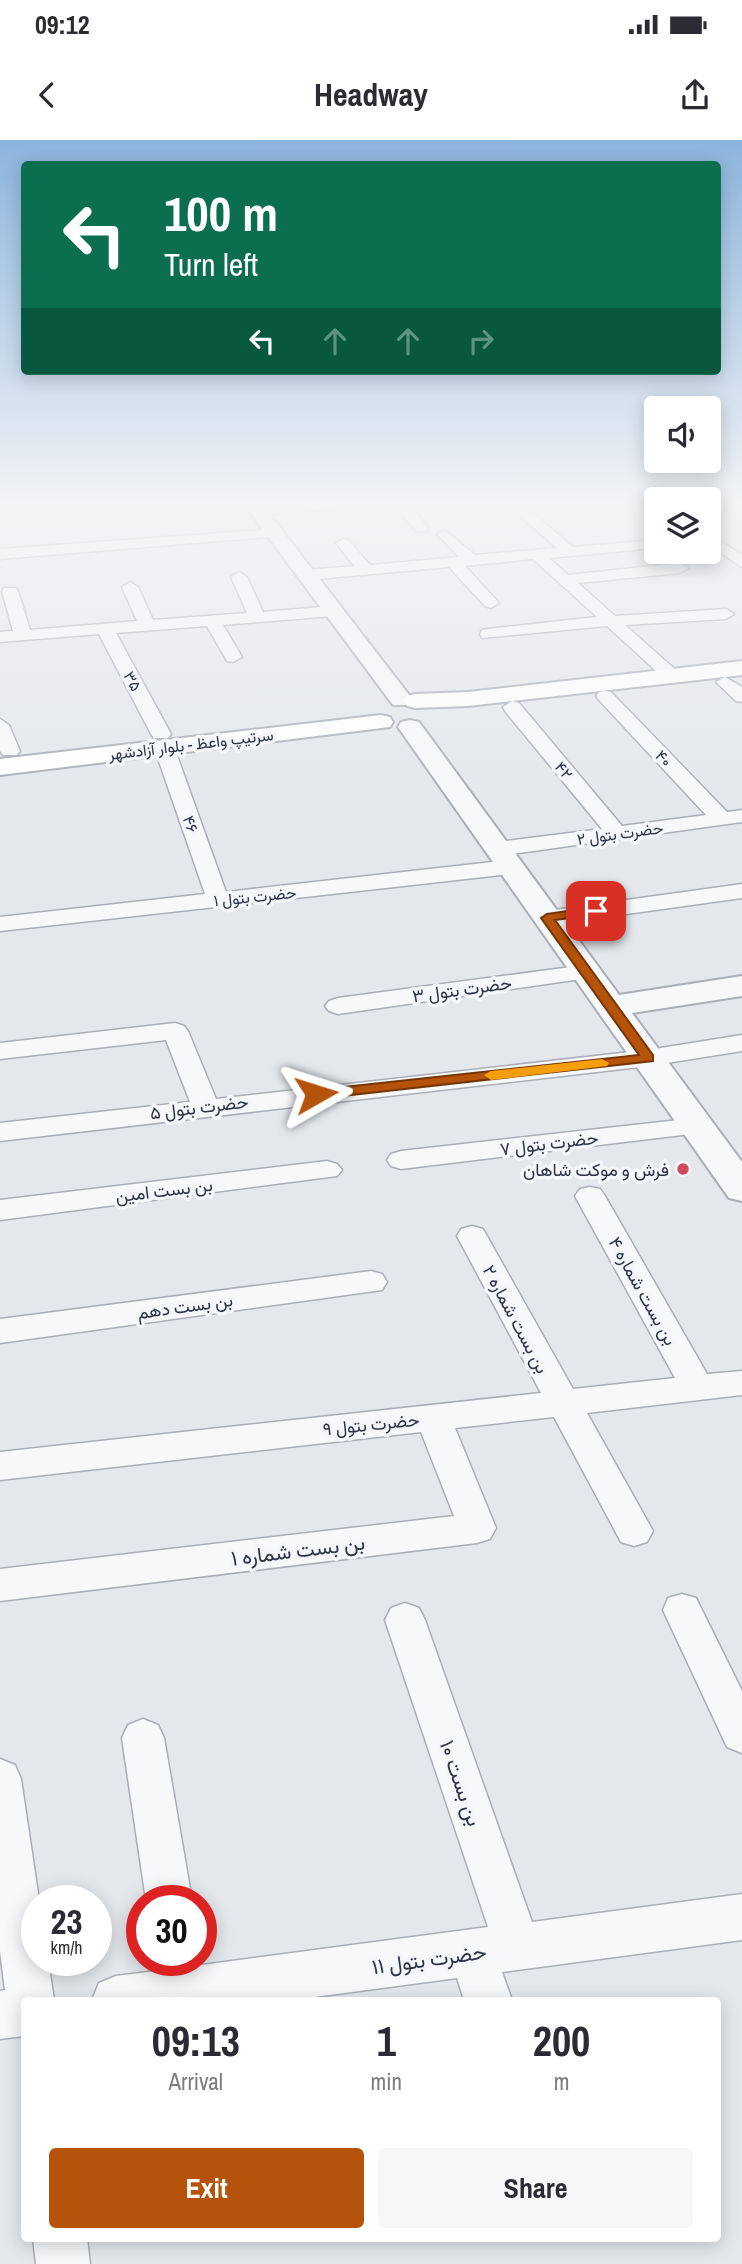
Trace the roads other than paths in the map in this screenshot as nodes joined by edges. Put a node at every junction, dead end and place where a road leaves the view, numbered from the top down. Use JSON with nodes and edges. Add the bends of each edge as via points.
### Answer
{"nodes":[{"id":1,"x":13,"y":602,"type":"edge"},
{"id":2,"x":137,"y":602,"type":"edge"},
{"id":3,"x":250,"y":602,"type":"edge"},
{"id":4,"x":326,"y":602,"type":"edge"},
{"id":5,"x":589,"y":602,"type":"edge"},
{"id":6,"x":333,"y":611,"type":"junction"},
{"id":7,"x":726,"y":614,"type":"dead end"},
{"id":8,"x":257,"y":617,"type":"junction"},
{"id":9,"x":212,"y":620,"type":"junction"},
{"id":10,"x":610,"y":621,"type":"junction"},
{"id":11,"x":147,"y":625,"type":"junction"},
{"id":12,"x":105,"y":628,"type":"junction"},
{"id":13,"x":488,"y":634,"type":"dead end"},
{"id":14,"x":23,"y":635,"type":"junction"},
{"id":15,"x":0,"y":637,"type":"edge"},
{"id":16,"x":233,"y":657,"type":"dead end"},
{"id":17,"x":672,"y":676,"type":"junction"},
{"id":18,"x":738,"y":682,"type":"edge"},
{"id":19,"x":605,"y":696,"type":"junction"},
{"id":20,"x":512,"y":707,"type":"junction"},
{"id":21,"x":402,"y":714,"type":"junction"},
{"id":22,"x":0,"y":725,"type":"edge"},
{"id":23,"x":163,"y":741,"type":"junction"},
{"id":24,"x":4,"y":757,"type":"edge"},
{"id":25,"x":732,"y":817,"type":"edge"},
{"id":26,"x":617,"y":833,"type":"junction"},
{"id":27,"x":504,"y":858,"type":"junction"},
{"id":28,"x":742,"y":891,"type":"edge"},
{"id":29,"x":218,"y":900,"type":"junction"},
{"id":30,"x":547,"y":918,"type":"junction"},
{"id":31,"x":0,"y":924,"type":"edge"},
{"id":32,"x":586,"y":972,"type":"junction"},
{"id":33,"x":742,"y":986,"type":"edge"},
{"id":34,"x":338,"y":1006,"type":"dead end"},
{"id":35,"x":611,"y":1006,"type":"junction"},
{"id":36,"x":742,"y":1043,"type":"edge"},
{"id":37,"x":0,"y":1051,"type":"edge"},
{"id":38,"x":648,"y":1058,"type":"junction"},
{"id":39,"x":205,"y":1106,"type":"junction"},
{"id":40,"x":697,"y":1126,"type":"junction"},
{"id":41,"x":0,"y":1132,"type":"edge"},
{"id":42,"x":732,"y":1159,"type":"edge"},
{"id":43,"x":401,"y":1160,"type":"dead end"},
{"id":44,"x":327,"y":1170,"type":"dead end"},
{"id":45,"x":742,"y":1189,"type":"edge"},
{"id":46,"x":590,"y":1196,"type":"dead end"},
{"id":47,"x":0,"y":1210,"type":"edge"},
{"id":48,"x":472,"y":1236,"type":"dead end"},
{"id":49,"x":371,"y":1282,"type":"dead end"},
{"id":50,"x":0,"y":1331,"type":"edge"},
{"id":51,"x":742,"y":1383,"type":"edge"},
{"id":52,"x":696,"y":1387,"type":"junction"},
{"id":53,"x":561,"y":1403,"type":"junction"},
{"id":54,"x":433,"y":1417,"type":"junction"},
{"id":55,"x":0,"y":1466,"type":"edge"},
{"id":56,"x":634,"y":1531,"type":"dead end"},
{"id":57,"x":0,"y":1586,"type":"edge"},
{"id":58,"x":682,"y":1610,"type":"dead end"},
{"id":59,"x":405,"y":1620,"type":"dead end"},
{"id":60,"x":742,"y":1734,"type":"edge"},
{"id":61,"x":143,"y":1738,"type":"dead end"},
{"id":62,"x":0,"y":1779,"type":"edge"},
{"id":63,"x":167,"y":1885,"type":"edge"},
{"id":64,"x":742,"y":1917,"type":"edge"},
{"id":65,"x":518,"y":1947,"type":"junction"},
{"id":66,"x":472,"y":1953,"type":"junction"},
{"id":67,"x":217,"y":1973,"type":"edge"},
{"id":68,"x":180,"y":1976,"type":"edge"},
{"id":69,"x":30,"y":1997,"type":"edge"},
{"id":70,"x":124,"y":1997,"type":"edge"},
{"id":71,"x":487,"y":1997,"type":"edge"},
{"id":72,"x":21,"y":2012,"type":"edge"},
{"id":73,"x":0,"y":2015,"type":"edge"},
{"id":74,"x":60,"y":2242,"type":"edge"},
{"id":75,"x":63,"y":2264,"type":"edge"}],
"edges":[{"from":1,"to":14,"type":"street"},
{"from":2,"to":11,"type":"street"},
{"from":3,"to":8,"type":"street"},
{"from":4,"to":6,"type":"street"},
{"from":5,"to":10,"type":"street"},
{"from":6,"to":8,"type":"street"},
{"from":6,"to":21,"type":"street"},
{"from":7,"to":10,"type":"street"},
{"from":8,"to":9,"type":"street"},
{"from":9,"to":11,"type":"street"},
{"from":9,"to":16,"type":"street"},
{"from":10,"to":13,"type":"street"},
{"from":10,"to":17,"type":"street"},
{"from":11,"to":12,"type":"street"},
{"from":12,"to":14,"type":"street"},
{"from":12,"to":23,"type":"street","name":"۳۵"},
{"from":14,"to":15,"type":"street"},
{"from":17,"to":18,"type":"main road","name":"سرتیپ واعظ - بلوار آزادشهر"},
{"from":17,"to":21,"type":"main road","name":"سرتیپ واعظ - بلوار آزادشهر","via":[[468,699]]},
{"from":18,"to":19,"type":"main road","name":"سرتیپ واعظ - بلوار آزادشهر"},
{"from":19,"to":20,"type":"main road","name":"سرتیپ واعظ - بلوار آزادشهر"},
{"from":19,"to":25,"type":"street","name":"۴۰"},
{"from":20,"to":21,"type":"main road","name":"سرتیپ واعظ - بلوار آزادشهر"},
{"from":20,"to":26,"type":"street","name":"۴۲"},
{"from":21,"to":23,"type":"main road","name":"سرتیپ واعظ - بلوار آزادشهر"},
{"from":21,"to":27,"type":"street"},
{"from":22,"to":24,"type":"street"},
{"from":23,"to":24,"type":"main road","name":"سرتیپ واعظ - بلوار آزادشهر"},
{"from":23,"to":29,"type":"street","name":"۴۶"},
{"from":25,"to":26,"type":"street","name":"حضرت بتول ۲"},
{"from":26,"to":27,"type":"street","name":"حضرت بتول ۲"},
{"from":27,"to":29,"type":"street","name":"حضرت بتول ۱"},
{"from":27,"to":30,"type":"street"},
{"from":28,"to":30,"type":"street"},
{"from":29,"to":31,"type":"street","name":"حضرت بتول ۱"},
{"from":30,"to":32,"type":"street"},
{"from":32,"to":34,"type":"street","name":"حضرت بتول ۳"},
{"from":32,"to":35,"type":"street"},
{"from":33,"to":35,"type":"street"},
{"from":35,"to":38,"type":"street"},
{"from":36,"to":38,"type":"street","name":"حضرت بتول ۵"},
{"from":37,"to":39,"type":"street","via":[[170,1020]]},
{"from":38,"to":39,"type":"street","name":"حضرت بتول ۵"},
{"from":38,"to":40,"type":"street"},
{"from":39,"to":41,"type":"street","name":"حضرت بتول ۵"},
{"from":40,"to":42,"type":"street"},
{"from":40,"to":43,"type":"street","name":"حضرت بتول ۷"},
{"from":42,"to":45,"type":"street"},
{"from":44,"to":47,"type":"street","name":"بن بست امین"},
{"from":46,"to":52,"type":"street","name":"بن بست شماره ۴"},
{"from":48,"to":53,"type":"street","name":"بن بست شماره ۲"},
{"from":49,"to":50,"type":"street","name":"بن بست دهم"},
{"from":51,"to":52,"type":"street","name":"حضرت بتول ۹"},
{"from":52,"to":53,"type":"street","name":"حضرت بتول ۹"},
{"from":53,"to":54,"type":"street","name":"حضرت بتول ۹"},
{"from":53,"to":56,"type":"street","name":"بن بست شماره ۲"},
{"from":54,"to":55,"type":"street","name":"حضرت بتول ۹"},
{"from":54,"to":57,"type":"street","name":"بن بست شماره ۱","via":[[477,1528]]},
{"from":58,"to":60,"type":"street"},
{"from":59,"to":65,"type":"street","name":"بن بست ۱۰"},
{"from":61,"to":63,"type":"street"},
{"from":62,"to":69,"type":"street"},
{"from":64,"to":65,"type":"street","name":"حضرت بتول ۱۱"},
{"from":65,"to":66,"type":"street","name":"حضرت بتول ۱۱"},
{"from":66,"to":67,"type":"street","name":"حضرت بتول ۱۱"},
{"from":66,"to":71,"type":"street"},
{"from":68,"to":70,"type":"street","name":"حضرت بتول ۱۱"},
{"from":72,"to":73,"type":"street"},
{"from":74,"to":75,"type":"street"}]}
